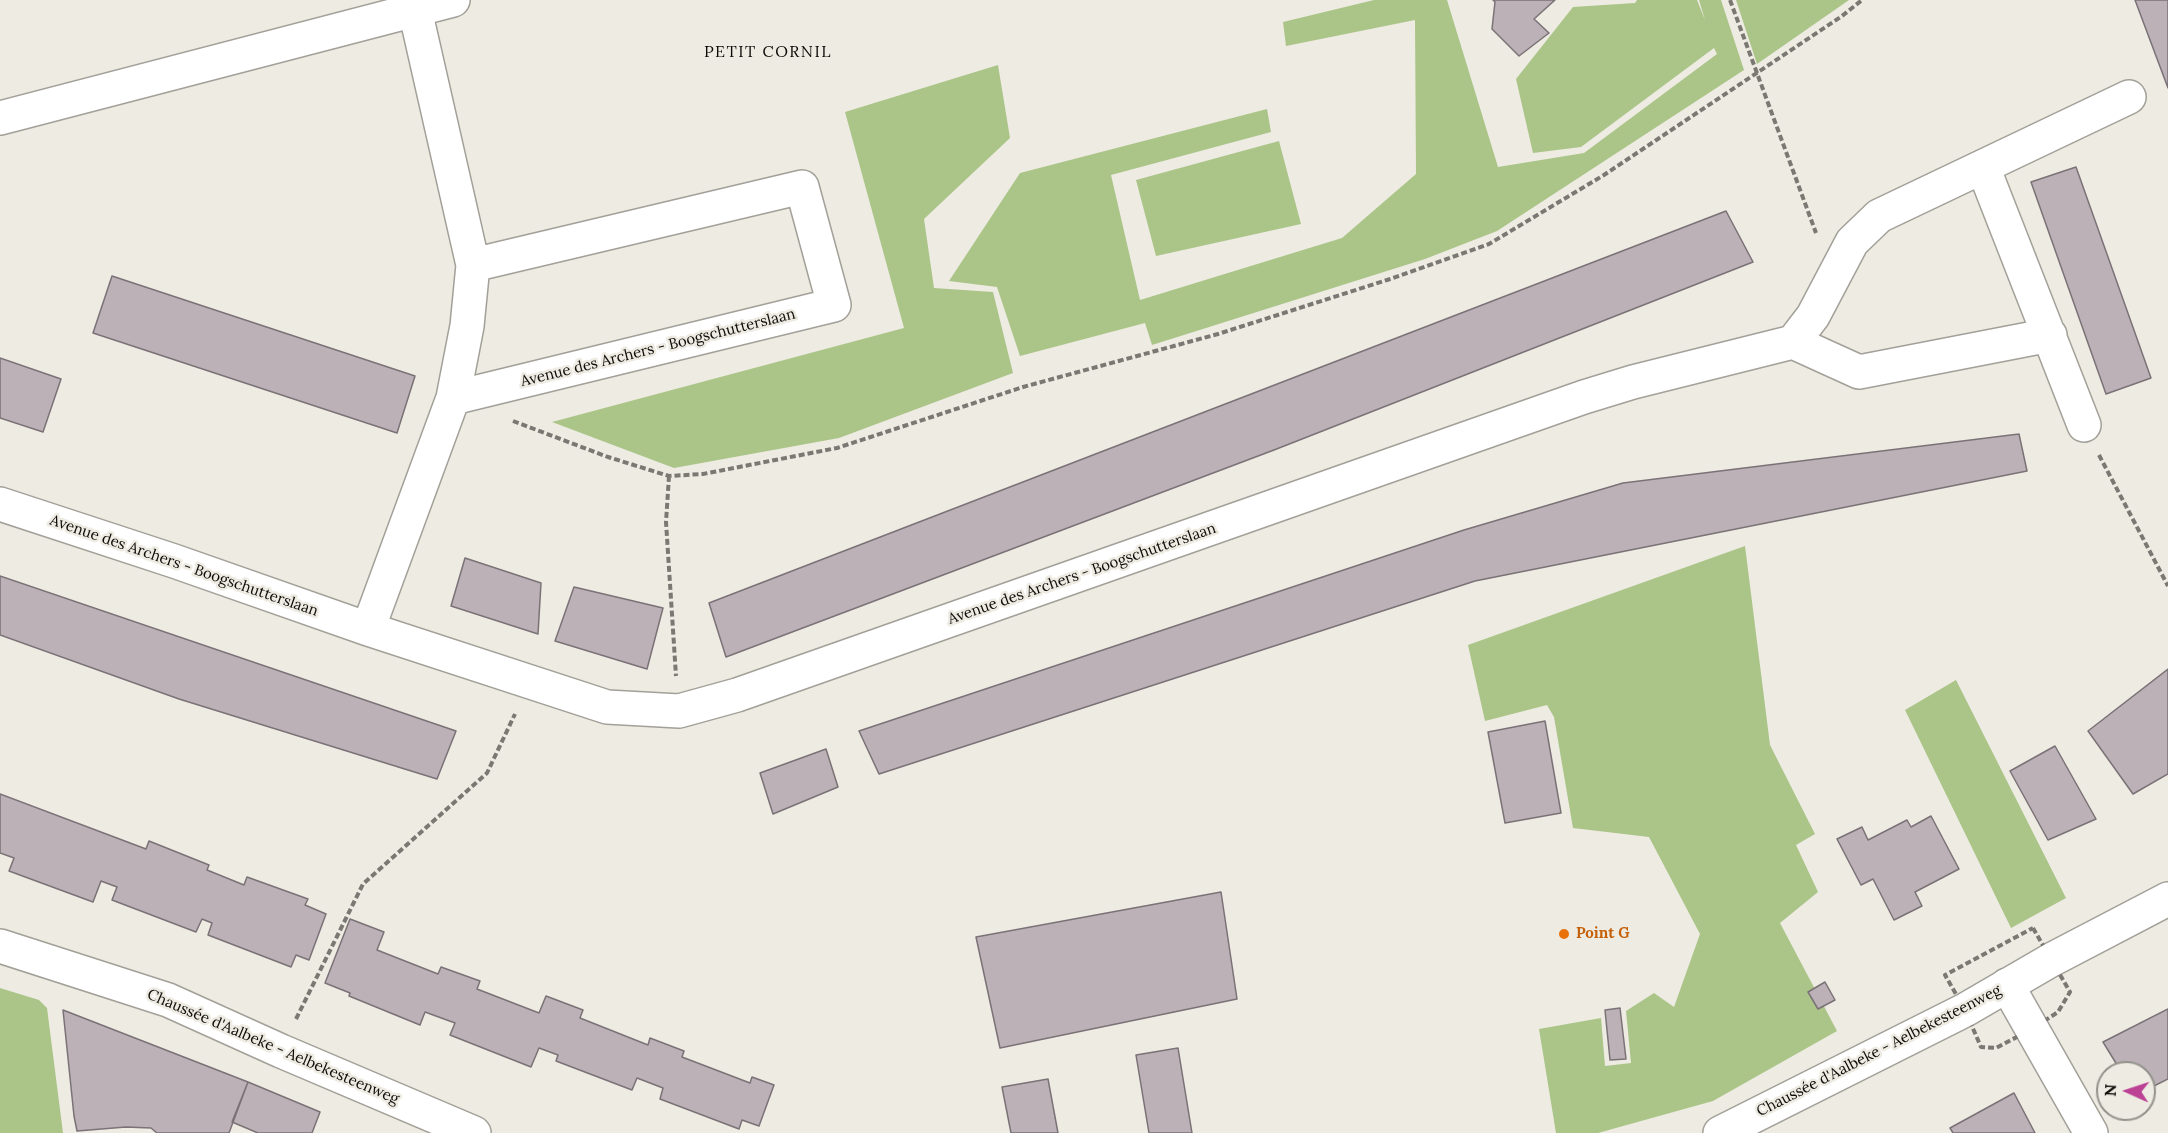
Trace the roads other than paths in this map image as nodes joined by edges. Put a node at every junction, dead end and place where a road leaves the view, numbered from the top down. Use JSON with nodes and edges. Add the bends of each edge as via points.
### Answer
{"nodes":[{"id":1,"x":453,"y":0,"type":"edge"},
{"id":2,"x":415,"y":10,"type":"junction"},
{"id":3,"x":2128,"y":97,"type":"dead end"},
{"id":4,"x":0,"y":118,"type":"edge"},
{"id":5,"x":1983,"y":167,"type":"junction"},
{"id":6,"x":473,"y":265,"type":"junction"},
{"id":7,"x":2050,"y":335,"type":"junction"},
{"id":8,"x":1793,"y":342,"type":"junction"},
{"id":9,"x":453,"y":398,"type":"junction"},
{"id":10,"x":2084,"y":425,"type":"road end"},
{"id":11,"x":0,"y":504,"type":"edge"},
{"id":12,"x":368,"y":630,"type":"junction"},
{"id":13,"x":2168,"y":899,"type":"edge"},
{"id":14,"x":0,"y":946,"type":"edge"},
{"id":15,"x":2007,"y":985,"type":"junction"},
{"id":16,"x":474,"y":1133,"type":"edge"},
{"id":17,"x":1720,"y":1133,"type":"edge"},
{"id":18,"x":2091,"y":1133,"type":"edge"}],
"edges":[{"from":1,"to":2,"type":"street"},
{"from":2,"to":4,"type":"street"},
{"from":2,"to":6,"type":"street"},
{"from":3,"to":5,"type":"street"},
{"from":5,"to":7,"type":"street"},
{"from":5,"to":8,"type":"street","via":[[1879,216],[1852,242],[1813,316]]},
{"from":6,"to":9,"type":"street","via":[[467,326]]},
{"from":6,"to":9,"type":"street","name":"Avenue des Archers - Boogschutterslaan","via":[[802,187],[834,305]]},
{"from":7,"to":8,"type":"street","via":[[1859,372]]},
{"from":7,"to":10,"type":"street"},
{"from":8,"to":12,"type":"street","name":"Avenue des Archers - Boogschutterslaan","via":[[1584,397],[748,692],[679,711],[607,707]]},
{"from":9,"to":12,"type":"street"},
{"from":11,"to":12,"type":"street","name":"Avenue des Archers - Boogschutterslaan"},
{"from":13,"to":15,"type":"street","name":"Chaussée d'Aalbeke - Aelbekesteenweg"},
{"from":14,"to":16,"type":"street","name":"Chaussée d'Aalbeke - Aelbekesteenweg","via":[[168,1000]]},
{"from":15,"to":17,"type":"street","name":"Chaussée d'Aalbeke - Aelbekesteenweg"},
{"from":15,"to":18,"type":"street","name":"Chaussée d'Aalbeke - Aelbekesteenweg"}]}
